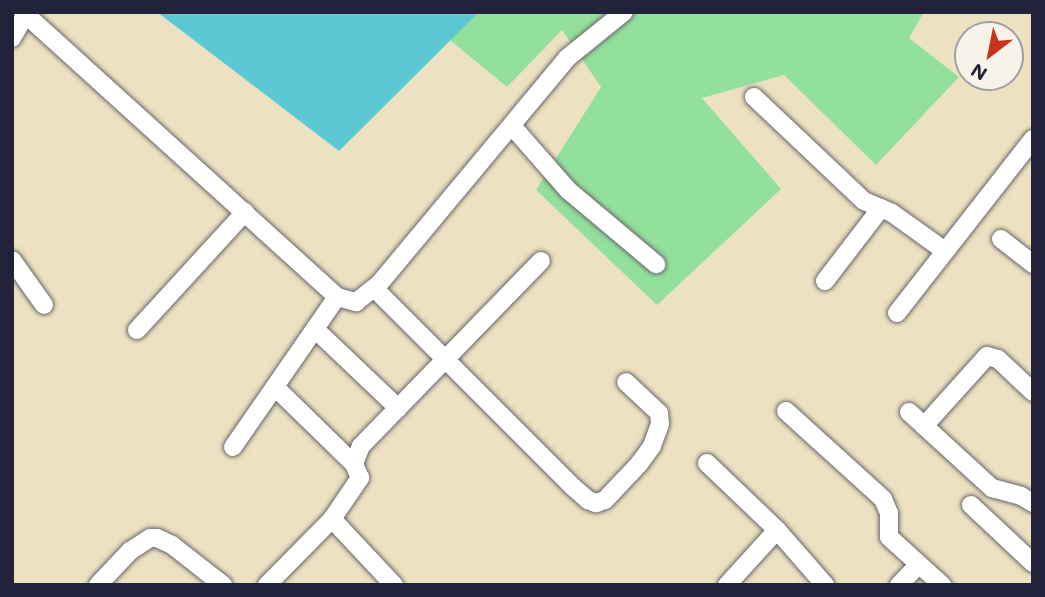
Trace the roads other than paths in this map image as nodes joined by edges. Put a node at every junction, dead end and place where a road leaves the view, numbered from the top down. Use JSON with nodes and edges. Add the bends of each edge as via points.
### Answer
{"nodes":[{"id":1,"x":624,"y":12,"type":"edge"},
{"id":2,"x":26,"y":13,"type":"edge"},
{"id":3,"x":12,"y":38,"type":"edge"},
{"id":4,"x":754,"y":97,"type":"dead end"},
{"id":5,"x":512,"y":126,"type":"junction"},
{"id":6,"x":1033,"y":139,"type":"edge"},
{"id":7,"x":881,"y":208,"type":"junction"},
{"id":8,"x":245,"y":212,"type":"junction"},
{"id":9,"x":1001,"y":239,"type":"dead end"},
{"id":10,"x":945,"y":251,"type":"junction"},
{"id":11,"x":12,"y":260,"type":"edge"},
{"id":12,"x":541,"y":261,"type":"dead end"},
{"id":13,"x":656,"y":264,"type":"dead end"},
{"id":14,"x":1033,"y":264,"type":"edge"},
{"id":15,"x":825,"y":281,"type":"dead end"},
{"id":16,"x":374,"y":289,"type":"junction"},
{"id":17,"x":337,"y":297,"type":"junction"},
{"id":18,"x":44,"y":305,"type":"dead end"},
{"id":19,"x":897,"y":313,"type":"dead end"},
{"id":20,"x":315,"y":329,"type":"junction"},
{"id":21,"x":136,"y":330,"type":"dead end"},
{"id":22,"x":446,"y":359,"type":"junction"},
{"id":23,"x":626,"y":382,"type":"dead end"},
{"id":24,"x":276,"y":388,"type":"junction"},
{"id":25,"x":1033,"y":392,"type":"edge"},
{"id":26,"x":398,"y":408,"type":"junction"},
{"id":27,"x":786,"y":411,"type":"dead end"},
{"id":28,"x":909,"y":412,"type":"dead end"},
{"id":29,"x":924,"y":426,"type":"junction"},
{"id":30,"x":233,"y":447,"type":"dead end"},
{"id":31,"x":707,"y":463,"type":"dead end"},
{"id":32,"x":354,"y":464,"type":"junction"},
{"id":33,"x":1033,"y":503,"type":"edge"},
{"id":34,"x":971,"y":505,"type":"dead end"},
{"id":35,"x":332,"y":519,"type":"junction"},
{"id":36,"x":777,"y":530,"type":"junction"},
{"id":37,"x":1033,"y":563,"type":"edge"},
{"id":38,"x":918,"y":565,"type":"junction"},
{"id":39,"x":98,"y":585,"type":"edge"},
{"id":40,"x":223,"y":585,"type":"edge"},
{"id":41,"x":267,"y":585,"type":"edge"},
{"id":42,"x":394,"y":585,"type":"edge"},
{"id":43,"x":727,"y":585,"type":"edge"},
{"id":44,"x":825,"y":585,"type":"edge"},
{"id":45,"x":899,"y":585,"type":"edge"},
{"id":46,"x":942,"y":585,"type":"edge"}],
"edges":[{"from":1,"to":5,"type":"street","via":[[575,50]]},
{"from":2,"to":3,"type":"street"},
{"from":2,"to":8,"type":"street"},
{"from":4,"to":7,"type":"street","via":[[857,195]]},
{"from":5,"to":13,"type":"street","via":[[569,191]]},
{"from":5,"to":16,"type":"street"},
{"from":6,"to":10,"type":"street"},
{"from":7,"to":10,"type":"street"},
{"from":7,"to":15,"type":"street"},
{"from":8,"to":17,"type":"street"},
{"from":8,"to":21,"type":"street"},
{"from":9,"to":14,"type":"street"},
{"from":10,"to":19,"type":"street"},
{"from":11,"to":18,"type":"street"},
{"from":12,"to":22,"type":"street"},
{"from":16,"to":17,"type":"street","via":[[356,302]]},
{"from":16,"to":22,"type":"street"},
{"from":17,"to":20,"type":"street"},
{"from":20,"to":24,"type":"street"},
{"from":20,"to":26,"type":"street"},
{"from":22,"to":23,"type":"street","via":[[573,487],[596,503],[605,500],[639,464],[660,424],[659,413]]},
{"from":22,"to":26,"type":"street"},
{"from":24,"to":30,"type":"street"},
{"from":24,"to":32,"type":"street"},
{"from":25,"to":29,"type":"street","via":[[998,359],[987,356]]},
{"from":26,"to":32,"type":"street","via":[[361,446]]},
{"from":27,"to":38,"type":"street","via":[[883,499],[889,513],[888,537]]},
{"from":28,"to":29,"type":"street"},
{"from":29,"to":33,"type":"street","via":[[992,488]]},
{"from":31,"to":36,"type":"street"},
{"from":32,"to":35,"type":"street","via":[[360,478]]},
{"from":34,"to":37,"type":"street"},
{"from":35,"to":41,"type":"street"},
{"from":35,"to":42,"type":"street"},
{"from":36,"to":43,"type":"street"},
{"from":36,"to":44,"type":"street"},
{"from":38,"to":45,"type":"street"},
{"from":38,"to":46,"type":"street"},
{"from":39,"to":40,"type":"street","via":[[130,551],[157,538]]}]}
